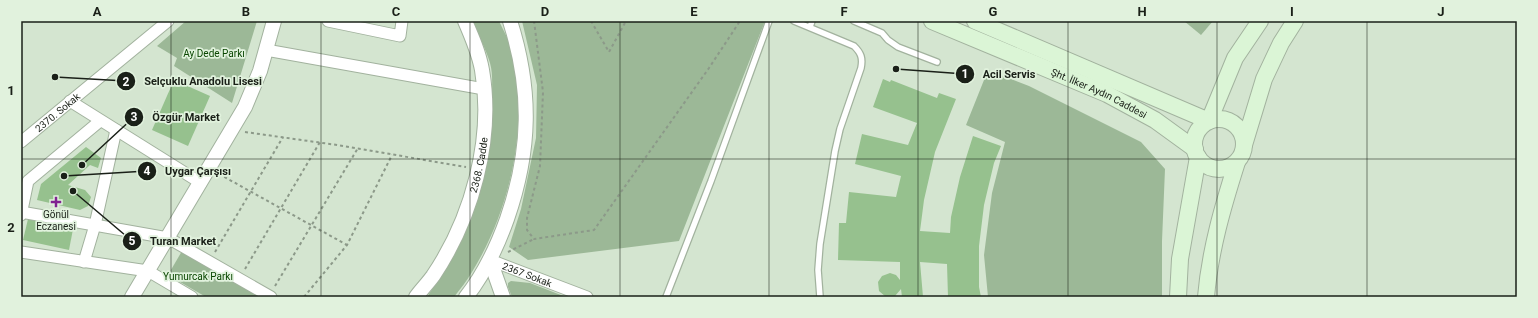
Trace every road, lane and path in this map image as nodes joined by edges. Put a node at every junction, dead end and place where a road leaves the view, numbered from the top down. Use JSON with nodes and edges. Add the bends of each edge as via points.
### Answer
{"nodes":[{"id":1,"x":168,"y":21,"type":"edge"},
{"id":2,"x":274,"y":21,"type":"edge"},
{"id":3,"x":328,"y":21,"type":"edge"},
{"id":4,"x":402,"y":21,"type":"edge"},
{"id":5,"x":465,"y":21,"type":"edge"},
{"id":6,"x":510,"y":21,"type":"edge"},
{"id":7,"x":534,"y":21,"type":"edge"},
{"id":8,"x":591,"y":21,"type":"edge"},
{"id":9,"x":626,"y":21,"type":"edge"},
{"id":10,"x":740,"y":21,"type":"edge"},
{"id":11,"x":769,"y":21,"type":"edge"},
{"id":12,"x":794,"y":21,"type":"edge"},
{"id":13,"x":812,"y":21,"type":"edge"},
{"id":14,"x":854,"y":21,"type":"edge"},
{"id":15,"x":932,"y":21,"type":"edge"},
{"id":16,"x":975,"y":21,"type":"edge"},
{"id":17,"x":1260,"y":21,"type":"edge"},
{"id":18,"x":1295,"y":21,"type":"edge"},
{"id":19,"x":948,"y":24,"type":"edge"},
{"id":20,"x":810,"y":28,"type":"junction"},
{"id":21,"x":266,"y":50,"type":"junction"},
{"id":22,"x":937,"y":62,"type":"dead end"},
{"id":23,"x":484,"y":89,"type":"junction"},
{"id":24,"x":70,"y":101,"type":"junction"},
{"id":25,"x":100,"y":121,"type":"junction"},
{"id":26,"x":1208,"y":121,"type":"junction"},
{"id":27,"x":116,"y":130,"type":"junction"},
{"id":28,"x":233,"y":130,"type":"junction"},
{"id":29,"x":283,"y":137,"type":"junction"},
{"id":30,"x":21,"y":142,"type":"edge"},
{"id":31,"x":320,"y":142,"type":"junction"},
{"id":32,"x":1244,"y":145,"type":"junction"},
{"id":33,"x":358,"y":148,"type":"junction"},
{"id":34,"x":1196,"y":153,"type":"junction"},
{"id":35,"x":393,"y":154,"type":"junction"},
{"id":36,"x":1237,"y":162,"type":"junction"},
{"id":37,"x":210,"y":169,"type":"junction"},
{"id":38,"x":479,"y":169,"type":"junction"},
{"id":39,"x":201,"y":183,"type":"junction"},
{"id":40,"x":251,"y":192,"type":"junction"},
{"id":41,"x":281,"y":208,"type":"junction"},
{"id":42,"x":21,"y":213,"type":"edge"},
{"id":43,"x":94,"y":225,"type":"junction"},
{"id":44,"x":311,"y":225,"type":"junction"},
{"id":45,"x":168,"y":238,"type":"junction"},
{"id":46,"x":534,"y":239,"type":"junction"},
{"id":47,"x":347,"y":245,"type":"junction"},
{"id":48,"x":21,"y":252,"type":"edge"},
{"id":49,"x":490,"y":260,"type":"junction"},
{"id":50,"x":84,"y":262,"type":"junction"},
{"id":51,"x":210,"y":262,"type":"junction"},
{"id":52,"x":148,"y":271,"type":"junction"},
{"id":53,"x":239,"y":278,"type":"junction"},
{"id":54,"x":270,"y":296,"type":"edge"},
{"id":55,"x":132,"y":297,"type":"edge"},
{"id":56,"x":192,"y":297,"type":"edge"},
{"id":57,"x":304,"y":297,"type":"edge"},
{"id":58,"x":416,"y":297,"type":"edge"},
{"id":59,"x":466,"y":297,"type":"edge"},
{"id":60,"x":503,"y":297,"type":"edge"},
{"id":61,"x":587,"y":297,"type":"edge"},
{"id":62,"x":666,"y":297,"type":"edge"},
{"id":63,"x":820,"y":297,"type":"edge"},
{"id":64,"x":1178,"y":297,"type":"edge"},
{"id":65,"x":1206,"y":297,"type":"edge"}],
"edges":[{"from":1,"to":24,"type":"street","name":"2370. Sokak"},
{"from":2,"to":21,"type":"street"},
{"from":3,"to":4,"type":"street","via":[[400,36]]},
{"from":5,"to":23,"type":"street","name":"2368. Cadde","via":[[477,49]]},
{"from":6,"to":49,"type":"street","via":[[525,87],[526,141],[522,169],[511,207]]},
{"from":7,"to":46,"type":"path","via":[[543,92],[540,166],[526,218],[527,230]]},
{"from":8,"to":9,"type":"path","via":[[608,52]]},
{"from":10,"to":46,"type":"path","via":[[594,230]]},
{"from":11,"to":62,"type":"lane"},
{"from":12,"to":20,"type":"lane"},
{"from":13,"to":20,"type":"lane"},
{"from":14,"to":22,"type":"lane","via":[[882,33],[898,47]]},
{"from":15,"to":19,"type":"main road","name":"Şht. İlker Aydın Caddesi"},
{"from":16,"to":26,"type":"main road","name":"Şht. İlker Aydın Caddesi"},
{"from":17,"to":26,"type":"main road","via":[[1235,58]]},
{"from":18,"to":32,"type":"main road","via":[[1264,79]]},
{"from":19,"to":34,"type":"main road","name":"Şht. İlker Aydın Caddesi","via":[[1108,94],[1155,120]]},
{"from":20,"to":63,"type":"lane","via":[[854,46],[862,60],[840,129],[833,163],[820,244]]},
{"from":21,"to":23,"type":"street"},
{"from":21,"to":28,"type":"street","via":[[246,107]]},
{"from":23,"to":38,"type":"street","name":"2368. Cadde","via":[[484,134]]},
{"from":24,"to":25,"type":"street"},
{"from":24,"to":30,"type":"street","name":"2370. Sokak"},
{"from":25,"to":27,"type":"street"},
{"from":25,"to":42,"type":"street","via":[[28,181]]},
{"from":26,"to":32,"type":"main road","via":[[1225,119],[1233,122],[1243,135]]},
{"from":26,"to":34,"type":"main road","via":[[1197,132],[1194,140]]},
{"from":27,"to":39,"type":"street"},
{"from":27,"to":43,"type":"street"},
{"from":28,"to":29,"type":"path"},
{"from":28,"to":37,"type":"street"},
{"from":29,"to":31,"type":"path"},
{"from":29,"to":40,"type":"path"},
{"from":31,"to":33,"type":"path"},
{"from":31,"to":41,"type":"path"},
{"from":32,"to":36,"type":"main road"},
{"from":33,"to":35,"type":"path"},
{"from":33,"to":44,"type":"path"},
{"from":34,"to":36,"type":"main road","via":[[1210,168],[1226,168]]},
{"from":34,"to":64,"type":"main road","via":[[1180,259]]},
{"from":35,"to":38,"type":"path"},
{"from":35,"to":47,"type":"path"},
{"from":36,"to":65,"type":"main road","via":[[1217,227]]},
{"from":37,"to":39,"type":"street"},
{"from":37,"to":40,"type":"path"},
{"from":38,"to":58,"type":"street","name":"2368. Cadde","via":[[468,205],[451,244],[432,277]]},
{"from":39,"to":45,"type":"street"},
{"from":40,"to":41,"type":"path"},
{"from":40,"to":51,"type":"path"},
{"from":41,"to":44,"type":"path"},
{"from":41,"to":53,"type":"path"},
{"from":42,"to":43,"type":"street"},
{"from":43,"to":45,"type":"street"},
{"from":43,"to":50,"type":"street"},
{"from":44,"to":47,"type":"path"},
{"from":44,"to":54,"type":"path"},
{"from":45,"to":51,"type":"street"},
{"from":45,"to":52,"type":"street"},
{"from":46,"to":49,"type":"path"},
{"from":47,"to":57,"type":"path"},
{"from":48,"to":50,"type":"street"},
{"from":49,"to":59,"type":"street"},
{"from":49,"to":60,"type":"street"},
{"from":49,"to":61,"type":"street","name":"2367 Sokak"},
{"from":50,"to":52,"type":"street"},
{"from":51,"to":53,"type":"street"},
{"from":52,"to":55,"type":"street"},
{"from":52,"to":56,"type":"street"},
{"from":53,"to":54,"type":"street"}]}
